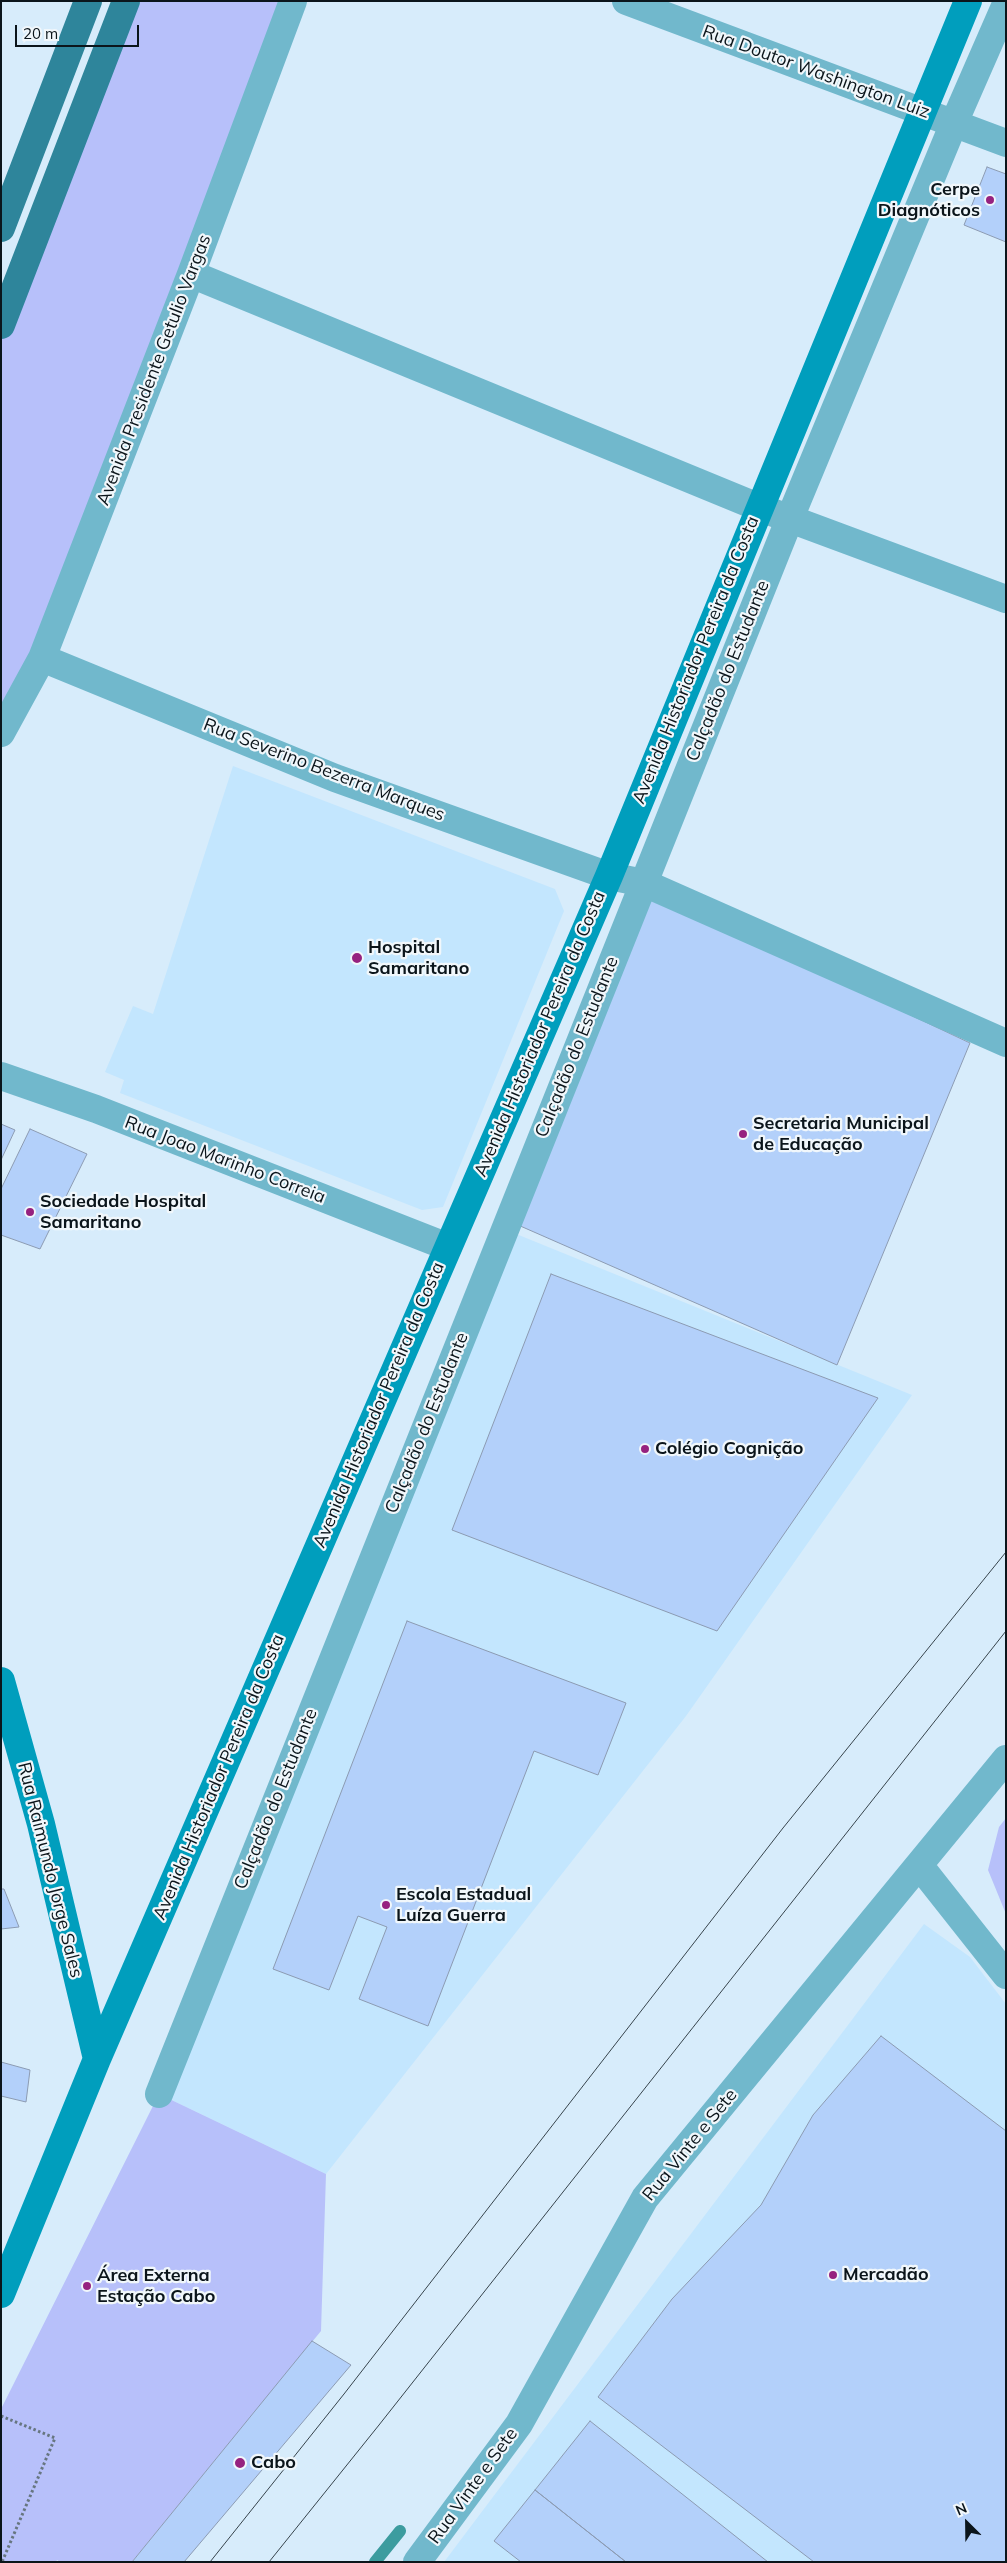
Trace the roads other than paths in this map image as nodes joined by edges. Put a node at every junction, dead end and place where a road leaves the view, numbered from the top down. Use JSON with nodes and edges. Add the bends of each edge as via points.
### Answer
{"nodes":[{"id":1,"x":88,"y":1,"type":"edge"},
{"id":2,"x":126,"y":1,"type":"edge"},
{"id":3,"x":293,"y":1,"type":"edge"},
{"id":4,"x":626,"y":1,"type":"edge"},
{"id":5,"x":968,"y":1,"type":"edge"},
{"id":6,"x":1006,"y":4,"type":"edge"},
{"id":7,"x":923,"y":111,"type":"junction"},
{"id":8,"x":954,"y":123,"type":"junction"},
{"id":9,"x":1006,"y":143,"type":"edge"},
{"id":10,"x":1,"y":228,"type":"edge"},
{"id":11,"x":192,"y":274,"type":"junction"},
{"id":12,"x":1,"y":326,"type":"edge"},
{"id":13,"x":758,"y":507,"type":"junction"},
{"id":14,"x":790,"y":518,"type":"junction"},
{"id":15,"x":1006,"y":599,"type":"edge"},
{"id":16,"x":42,"y":658,"type":"junction"},
{"id":17,"x":1,"y":733,"type":"edge"},
{"id":18,"x":609,"y":876,"type":"junction"},
{"id":19,"x":644,"y":883,"type":"junction"},
{"id":20,"x":1006,"y":1043,"type":"edge"},
{"id":21,"x":1,"y":1076,"type":"edge"},
{"id":22,"x":448,"y":1247,"type":"junction"},
{"id":23,"x":1,"y":1681,"type":"edge"},
{"id":24,"x":1006,"y":1759,"type":"edge"},
{"id":25,"x":919,"y":1865,"type":"junction"},
{"id":26,"x":1006,"y":1975,"type":"edge"},
{"id":27,"x":96,"y":2059,"type":"junction"},
{"id":28,"x":159,"y":2094,"type":"dead end"},
{"id":29,"x":1,"y":2294,"type":"edge"},
{"id":30,"x":417,"y":2562,"type":"edge"}],
"edges":[{"from":1,"to":10,"type":"main road"},
{"from":2,"to":12,"type":"main road"},
{"from":3,"to":11,"type":"street","name":"Avenida Presidente Getulio Vargas"},
{"from":4,"to":7,"type":"street","name":"Rua Doutor Washington Luiz"},
{"from":5,"to":7,"type":"street","name":"Avenida Historiador Pereira da Costa"},
{"from":6,"to":8,"type":"street","name":"Calçadão do Estudante"},
{"from":7,"to":8,"type":"street","name":"Rua Doutor Washington Luiz"},
{"from":7,"to":13,"type":"street","name":"Avenida Historiador Pereira da Costa"},
{"from":8,"to":9,"type":"street","name":"Rua Doutor Washington Luiz"},
{"from":8,"to":14,"type":"street","name":"Calçadão do Estudante"},
{"from":11,"to":13,"type":"street"},
{"from":11,"to":16,"type":"street","name":"Avenida Presidente Getulio Vargas"},
{"from":13,"to":14,"type":"street"},
{"from":13,"to":18,"type":"street","name":"Avenida Historiador Pereira da Costa"},
{"from":14,"to":15,"type":"street"},
{"from":14,"to":19,"type":"street","name":"Calçadão do Estudante"},
{"from":16,"to":17,"type":"street","name":"Avenida Presidente Getulio Vargas"},
{"from":16,"to":18,"type":"street","name":"Rua Severino Bezerra Marques","via":[[335,778]]},
{"from":18,"to":19,"type":"street","name":"Rua Severino Bezerra Marques"},
{"from":18,"to":22,"type":"street","name":"Avenida Historiador Pereira da Costa"},
{"from":19,"to":20,"type":"street","name":"Rua Severino Bezerra Marques"},
{"from":19,"to":28,"type":"street","name":"Calçadão do Estudante"},
{"from":21,"to":22,"type":"street","name":"Rua Joao Marinho Correia","via":[[96,1109]]},
{"from":22,"to":27,"type":"street","name":"Avenida Historiador Pereira da Costa"},
{"from":23,"to":27,"type":"street","name":"Rua Raimundo Jorge Sales","via":[[41,1824]]},
{"from":24,"to":25,"type":"street","name":"Rua Vinte e Sete"},
{"from":25,"to":26,"type":"street"},
{"from":25,"to":30,"type":"street","name":"Rua Vinte e Sete","via":[[645,2198],[520,2424]]},
{"from":27,"to":29,"type":"street","name":"Avenida Historiador Pereira da Costa"}]}
